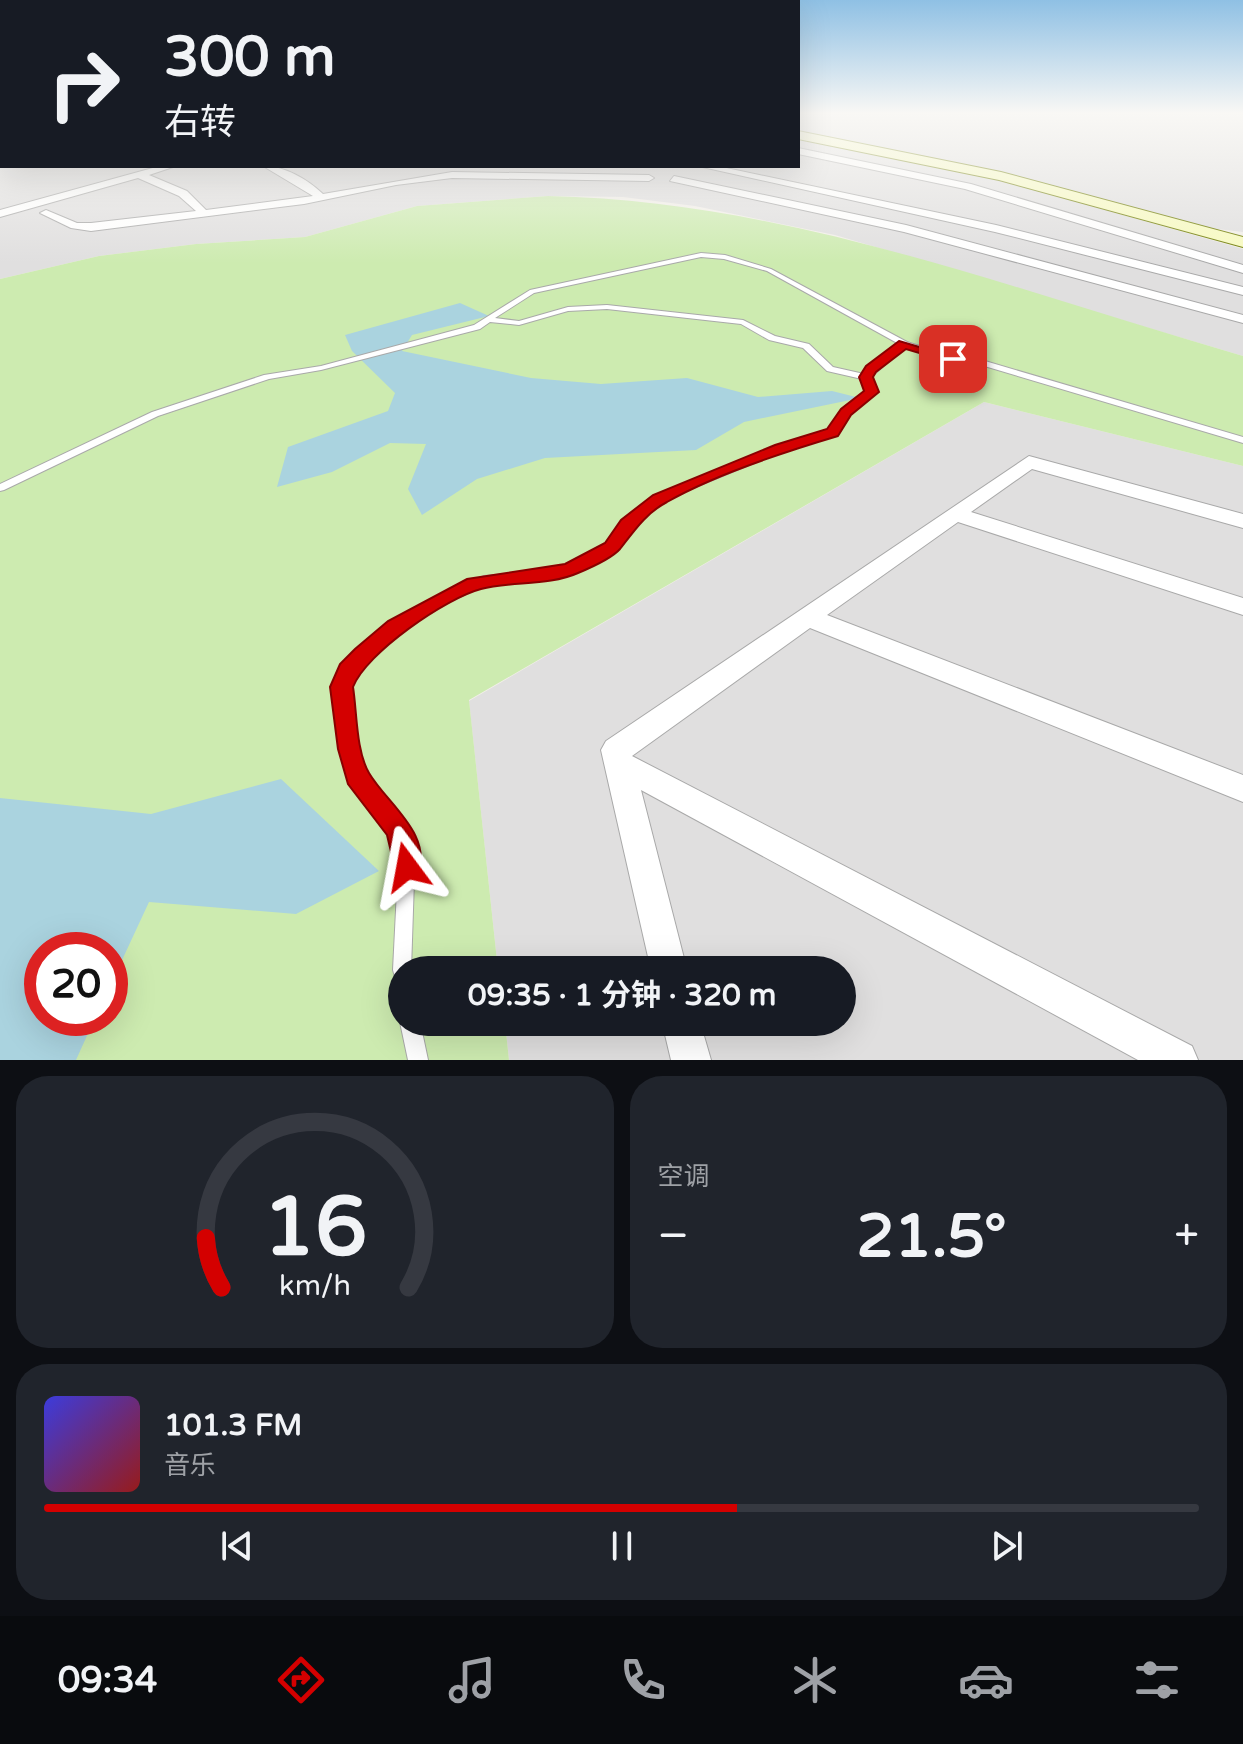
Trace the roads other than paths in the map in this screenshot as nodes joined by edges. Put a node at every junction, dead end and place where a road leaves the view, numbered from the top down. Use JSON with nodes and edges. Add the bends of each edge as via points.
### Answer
{"nodes":[{"id":1,"x":858,"y":163,"type":"edge"},
{"id":2,"x":939,"y":163,"type":"edge"},
{"id":3,"x":164,"y":168,"type":"edge"},
{"id":4,"x":272,"y":168,"type":"edge"},
{"id":5,"x":393,"y":168,"type":"edge"},
{"id":6,"x":632,"y":168,"type":"edge"},
{"id":7,"x":712,"y":168,"type":"edge"},
{"id":8,"x":138,"y":175,"type":"junction"},
{"id":9,"x":653,"y":177,"type":"junction"},
{"id":10,"x":417,"y":179,"type":"junction"},
{"id":11,"x":321,"y":198,"type":"junction"},
{"id":12,"x":46,"y":213,"type":"dead end"},
{"id":13,"x":203,"y":213,"type":"junction"},
{"id":14,"x":0,"y":214,"type":"edge"},
{"id":15,"x":1243,"y":242,"type":"edge"},
{"id":16,"x":1243,"y":269,"type":"edge"},
{"id":17,"x":1243,"y":291,"type":"edge"},
{"id":18,"x":1243,"y":319,"type":"edge"},
{"id":19,"x":490,"y":320,"type":"junction"},
{"id":20,"x":904,"y":344,"type":"junction"},
{"id":21,"x":866,"y":377,"type":"junction"},
{"id":22,"x":1243,"y":440,"type":"edge"},
{"id":23,"x":0,"y":488,"type":"edge"},
{"id":24,"x":955,"y":514,"type":"junction"},
{"id":25,"x":1243,"y":521,"type":"edge"},
{"id":26,"x":1243,"y":607,"type":"edge"},
{"id":27,"x":807,"y":617,"type":"junction"},
{"id":28,"x":620,"y":764,"type":"junction"},
{"id":29,"x":1243,"y":789,"type":"edge"},
{"id":30,"x":403,"y":956,"type":"edge"},
{"id":31,"x":666,"y":956,"type":"edge"},
{"id":32,"x":413,"y":1036,"type":"edge"},
{"id":33,"x":685,"y":1036,"type":"edge"},
{"id":34,"x":418,"y":1060,"type":"edge"},
{"id":35,"x":691,"y":1060,"type":"edge"},
{"id":36,"x":1178,"y":1060,"type":"edge"}],
"edges":[{"from":1,"to":16,"type":"street","via":[[967,186]]},
{"from":2,"to":15,"type":"street"},
{"from":3,"to":8,"type":"street"},
{"from":4,"to":11,"type":"street"},
{"from":5,"to":10,"type":"street"},
{"from":6,"to":9,"type":"street"},
{"from":7,"to":17,"type":"street","via":[[1021,235]]},
{"from":8,"to":13,"type":"street","via":[[180,192]]},
{"from":8,"to":14,"type":"street"},
{"from":9,"to":10,"type":"street","via":[[484,174]]},
{"from":9,"to":18,"type":"street","via":[[659,182],[676,175],[906,229]]},
{"from":10,"to":11,"type":"street"},
{"from":11,"to":13,"type":"street"},
{"from":12,"to":13,"type":"street","via":[[91,227]]},
{"from":19,"to":20,"type":"lane","via":[[532,291],[711,255],[769,270]]},
{"from":19,"to":21,"type":"lane","via":[[519,323],[568,309],[607,307],[743,322],[772,338],[806,346],[830,369]]},
{"from":19,"to":23,"type":"lane","via":[[328,366],[267,377],[155,414]]},
{"from":20,"to":21,"type":"lane"},
{"from":20,"to":22,"type":"lane"},
{"from":21,"to":30,"type":"lane","via":[[872,392],[846,412],[833,432],[660,498],[627,524],[611,547],[570,569],[474,583],[396,626],[348,670],[341,687],[357,776],[397,828],[407,850]]},
{"from":24,"to":25,"type":"street","via":[[1029,462]]},
{"from":24,"to":26,"type":"street"},
{"from":24,"to":27,"type":"street"},
{"from":27,"to":28,"type":"street","via":[[616,750]]},
{"from":27,"to":29,"type":"street"},
{"from":28,"to":31,"type":"street"},
{"from":28,"to":36,"type":"street"},
{"from":32,"to":34,"type":"lane"},
{"from":33,"to":35,"type":"street"}]}
